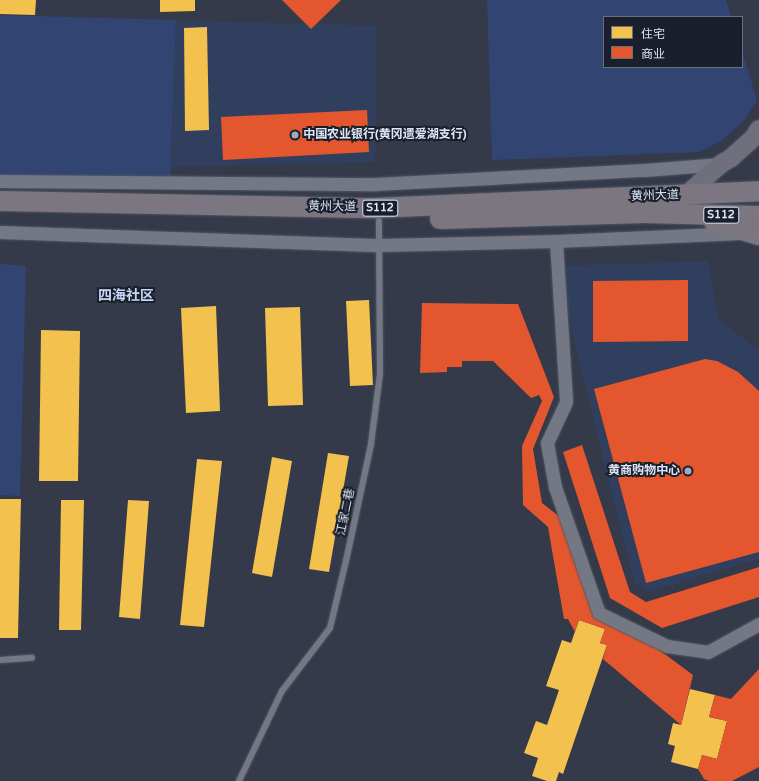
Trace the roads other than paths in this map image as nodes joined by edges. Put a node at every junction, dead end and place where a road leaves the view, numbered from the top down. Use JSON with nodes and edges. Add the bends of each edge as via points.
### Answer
{"nodes":[{"id":1,"x":759,"y":129,"type":"edge"},
{"id":2,"x":721,"y":164,"type":"junction"},
{"id":3,"x":0,"y":181,"type":"edge"},
{"id":4,"x":759,"y":191,"type":"edge"},
{"id":5,"x":0,"y":201,"type":"edge"},
{"id":6,"x":684,"y":204,"type":"junction"},
{"id":7,"x":0,"y":215,"type":"edge"},
{"id":8,"x":379,"y":221,"type":"junction"},
{"id":9,"x":756,"y":228,"type":"edge"},
{"id":10,"x":0,"y":232,"type":"edge"},
{"id":11,"x":556,"y":241,"type":"junction"},
{"id":12,"x":380,"y":245,"type":"junction"},
{"id":13,"x":759,"y":624,"type":"edge"},
{"id":14,"x":32,"y":658,"type":"dead end"},
{"id":15,"x":0,"y":660,"type":"edge"},
{"id":16,"x":239,"y":781,"type":"edge"}],
"edges":[{"from":1,"to":2,"type":"main road","via":[[754,137]]},
{"from":2,"to":3,"type":"street","via":[[375,184]]},
{"from":2,"to":6,"type":"main road"},
{"from":4,"to":6,"type":"main road","name":"黄州大道","number":"S112"},
{"from":5,"to":6,"type":"main road","name":"黄州大道","number":"S112","via":[[375,208]]},
{"from":6,"to":8,"type":"main road","name":"黄州大道","number":"S112","via":[[644,212]]},
{"from":6,"to":9,"type":"main road"},
{"from":7,"to":8,"type":"main road","name":"黄州大道","number":"S112"},
{"from":8,"to":12,"type":"lane","name":"江家二巷"},
{"from":9,"to":11,"type":"street"},
{"from":10,"to":12,"type":"street"},
{"from":11,"to":12,"type":"street"},
{"from":11,"to":13,"type":"street","via":[[566,402],[547,443],[555,487],[599,613],[667,646],[708,652]]},
{"from":12,"to":16,"type":"lane","name":"江家二巷","via":[[380,374],[371,444],[330,628],[282,690]]},
{"from":14,"to":15,"type":"lane"}]}
